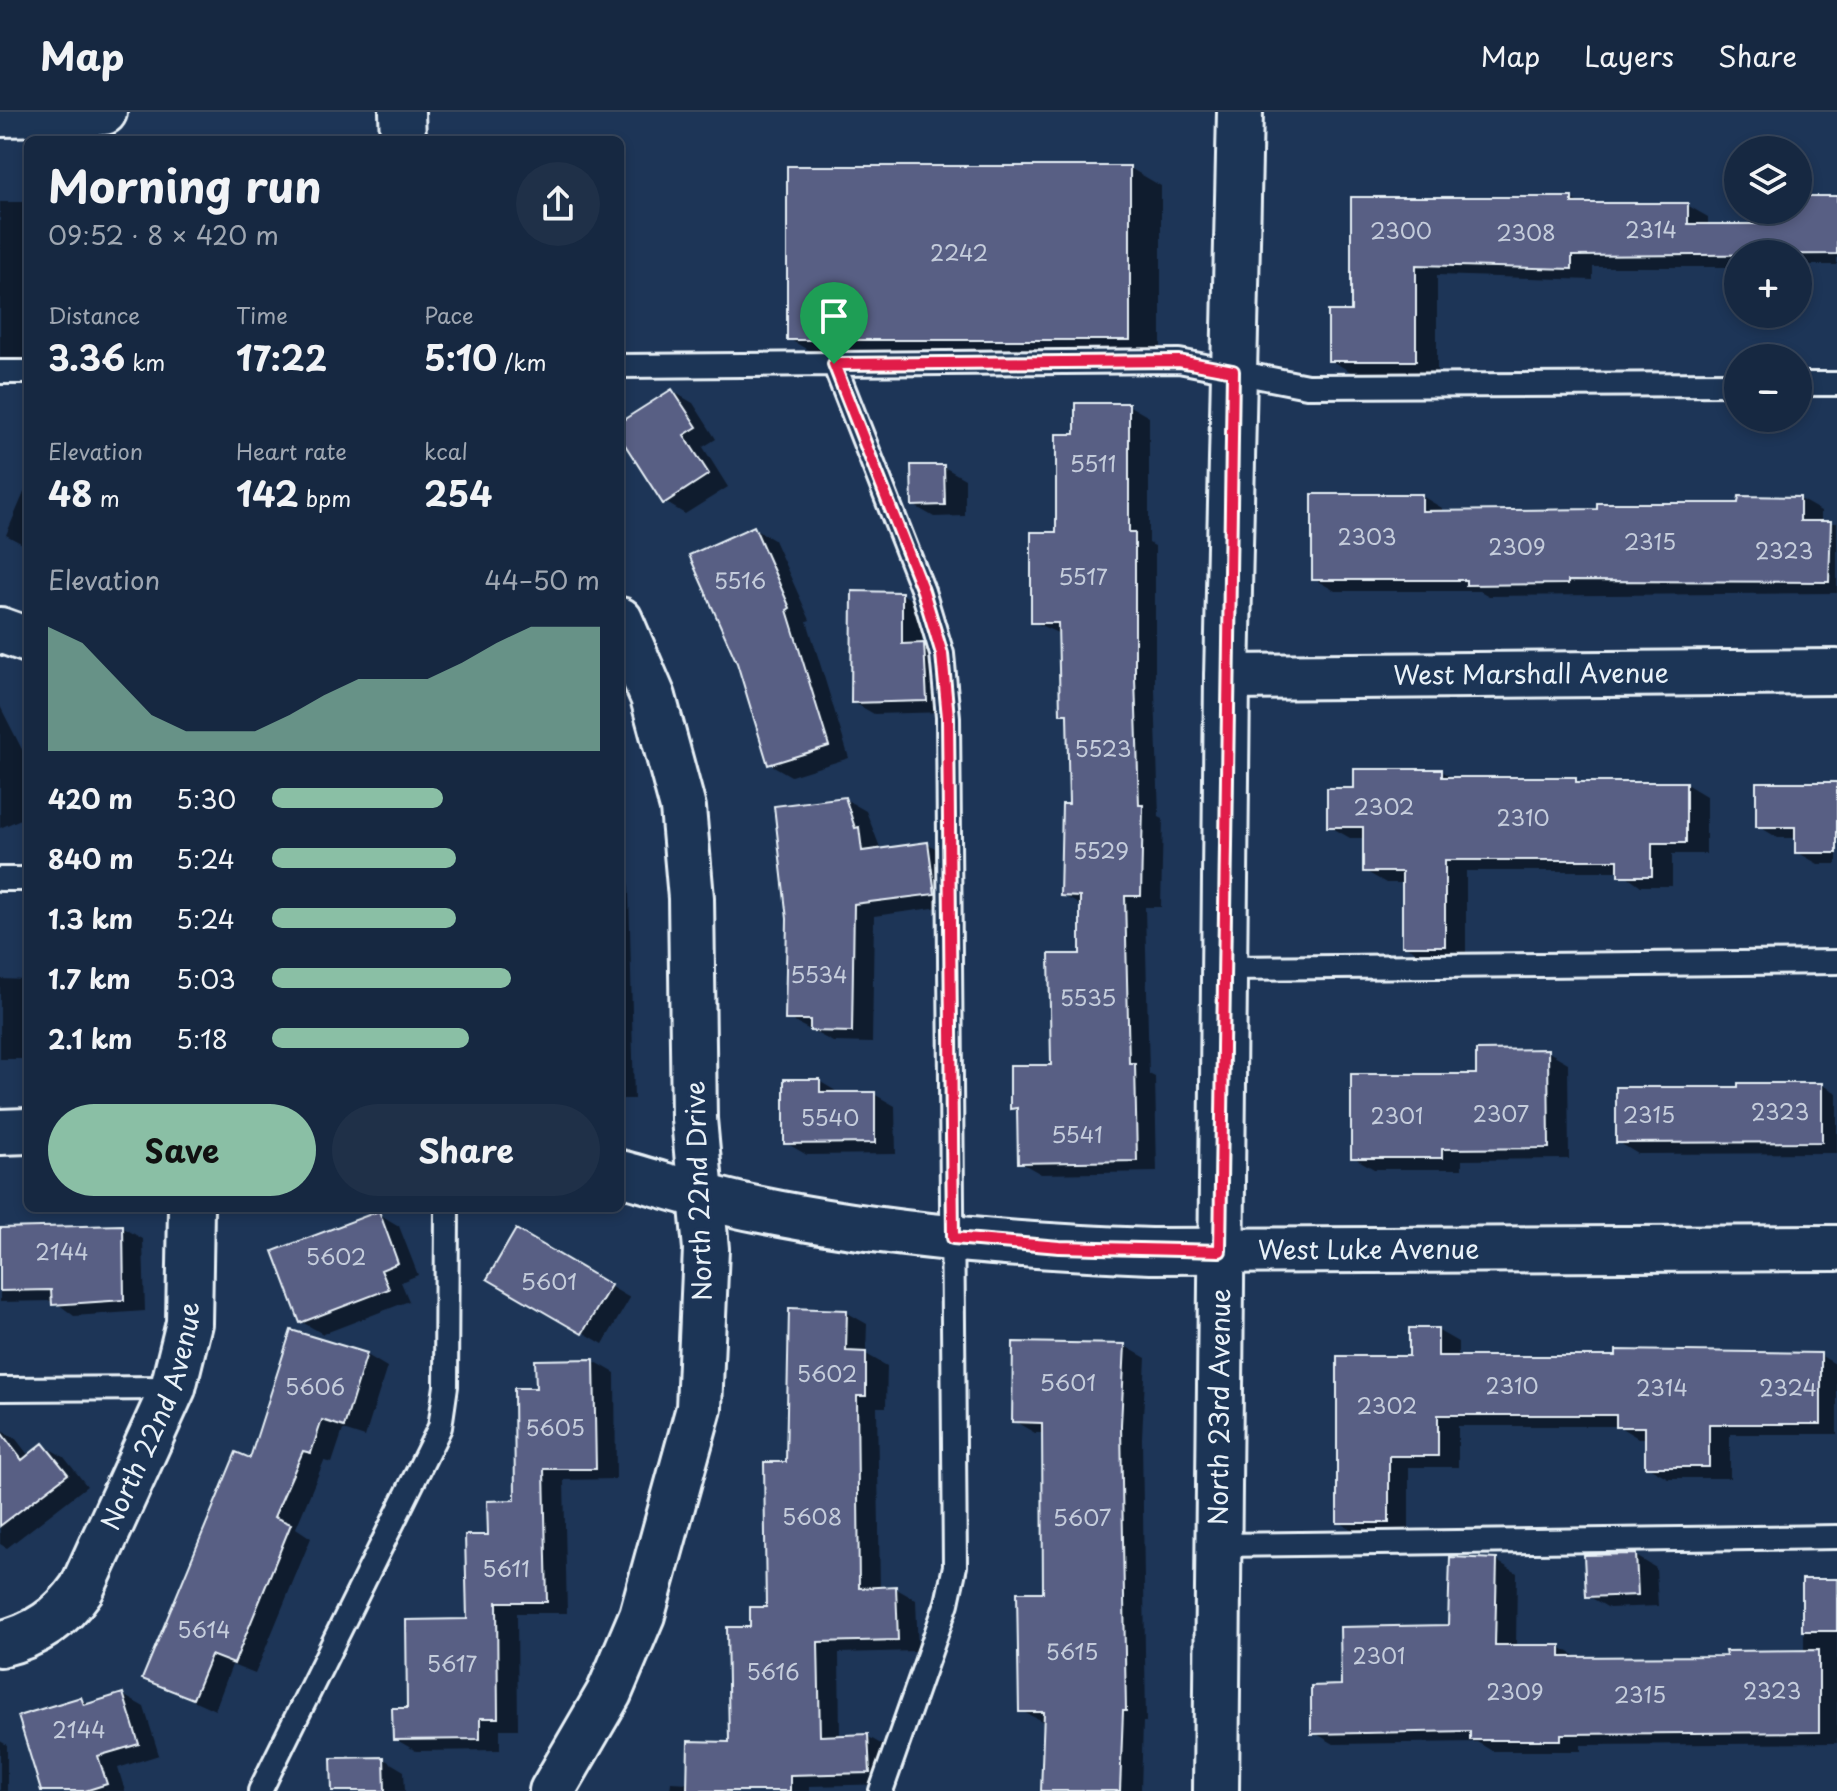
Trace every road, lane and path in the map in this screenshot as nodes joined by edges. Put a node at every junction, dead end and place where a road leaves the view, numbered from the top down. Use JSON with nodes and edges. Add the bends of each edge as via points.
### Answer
{"nodes":[{"id":1,"x":96,"y":112,"type":"edge"},
{"id":2,"x":104,"y":112,"type":"edge"},
{"id":3,"x":402,"y":112,"type":"edge"},
{"id":4,"x":1240,"y":112,"type":"edge"},
{"id":5,"x":0,"y":114,"type":"edge"},
{"id":6,"x":403,"y":136,"type":"edge"},
{"id":7,"x":834,"y":364,"type":"junction"},
{"id":8,"x":624,"y":366,"type":"edge"},
{"id":9,"x":1233,"y":371,"type":"junction"},
{"id":10,"x":0,"y":372,"type":"edge"},
{"id":11,"x":24,"y":372,"type":"edge"},
{"id":12,"x":1724,"y":384,"type":"edge"},
{"id":13,"x":1812,"y":384,"type":"edge"},
{"id":14,"x":1837,"y":384,"type":"edge"},
{"id":15,"x":624,"y":629,"type":"edge"},
{"id":16,"x":0,"y":630,"type":"edge"},
{"id":17,"x":24,"y":639,"type":"edge"},
{"id":18,"x":1837,"y":672,"type":"edge"},
{"id":19,"x":1227,"y":677,"type":"junction"},
{"id":20,"x":0,"y":879,"type":"edge"},
{"id":21,"x":24,"y":879,"type":"edge"},
{"id":22,"x":1837,"y":962,"type":"edge"},
{"id":23,"x":1226,"y":968,"type":"junction"},
{"id":24,"x":24,"y":1131,"type":"edge"},
{"id":25,"x":0,"y":1132,"type":"edge"},
{"id":26,"x":624,"y":1174,"type":"edge"},
{"id":27,"x":702,"y":1195,"type":"junction"},
{"id":28,"x":191,"y":1212,"type":"edge"},
{"id":29,"x":447,"y":1212,"type":"edge"},
{"id":30,"x":953,"y":1238,"type":"junction"},
{"id":31,"x":1837,"y":1248,"type":"edge"},
{"id":32,"x":1220,"y":1251,"type":"junction"},
{"id":33,"x":173,"y":1388,"type":"junction"},
{"id":34,"x":0,"y":1389,"type":"edge"},
{"id":35,"x":1837,"y":1537,"type":"edge"},
{"id":36,"x":1219,"y":1545,"type":"junction"},
{"id":37,"x":0,"y":1644,"type":"edge"},
{"id":38,"x":260,"y":1791,"type":"edge"},
{"id":39,"x":552,"y":1791,"type":"edge"},
{"id":40,"x":881,"y":1791,"type":"edge"},
{"id":41,"x":1216,"y":1791,"type":"edge"}],
"edges":[{"from":1,"to":2,"type":"street"},
{"from":1,"to":5,"type":"street"},
{"from":3,"to":6,"type":"street"},
{"from":4,"to":9,"type":"street","name":"North 23rd Avenue"},
{"from":7,"to":8,"type":"lane"},
{"from":7,"to":9,"type":"lane","via":[[1179,361]]},
{"from":7,"to":30,"type":"lane","via":[[923,591],[942,654],[948,717]]},
{"from":9,"to":12,"type":"lane","via":[[1307,386]]},
{"from":9,"to":19,"type":"street","name":"North 23rd Avenue"},
{"from":10,"to":11,"type":"lane"},
{"from":13,"to":14,"type":"lane"},
{"from":15,"to":27,"type":"street","name":"North 22nd Drive","via":[[653,697],[683,808],[691,898],[694,1119]]},
{"from":16,"to":17,"type":"street"},
{"from":18,"to":19,"type":"street","name":"West Marshall Avenue"},
{"from":19,"to":23,"type":"street","name":"North 23rd Avenue"},
{"from":20,"to":21,"type":"lane"},
{"from":22,"to":23,"type":"lane"},
{"from":23,"to":32,"type":"street","name":"North 23rd Avenue"},
{"from":24,"to":25,"type":"street"},
{"from":26,"to":27,"type":"street","name":"West Luke Avenue"},
{"from":27,"to":30,"type":"street","name":"West Luke Avenue","via":[[753,1209]]},
{"from":27,"to":39,"type":"street","name":"North 22nd Drive","via":[[706,1249],[699,1408],[642,1615],[609,1693]]},
{"from":28,"to":33,"type":"street","name":"North 22nd Avenue","via":[[189,1323]]},
{"from":29,"to":38,"type":"lane","via":[[446,1386],[440,1427]]},
{"from":30,"to":32,"type":"street","name":"West Luke Avenue"},
{"from":30,"to":40,"type":"lane","via":[[955,1566]]},
{"from":31,"to":32,"type":"street","name":"West Luke Avenue"},
{"from":32,"to":36,"type":"street","name":"North 23rd Avenue"},
{"from":33,"to":34,"type":"lane"},
{"from":33,"to":37,"type":"street","name":"North 22nd Avenue","via":[[82,1588],[64,1613],[27,1637]]},
{"from":35,"to":36,"type":"lane"},
{"from":36,"to":41,"type":"street","name":"North 23rd Avenue"}]}
